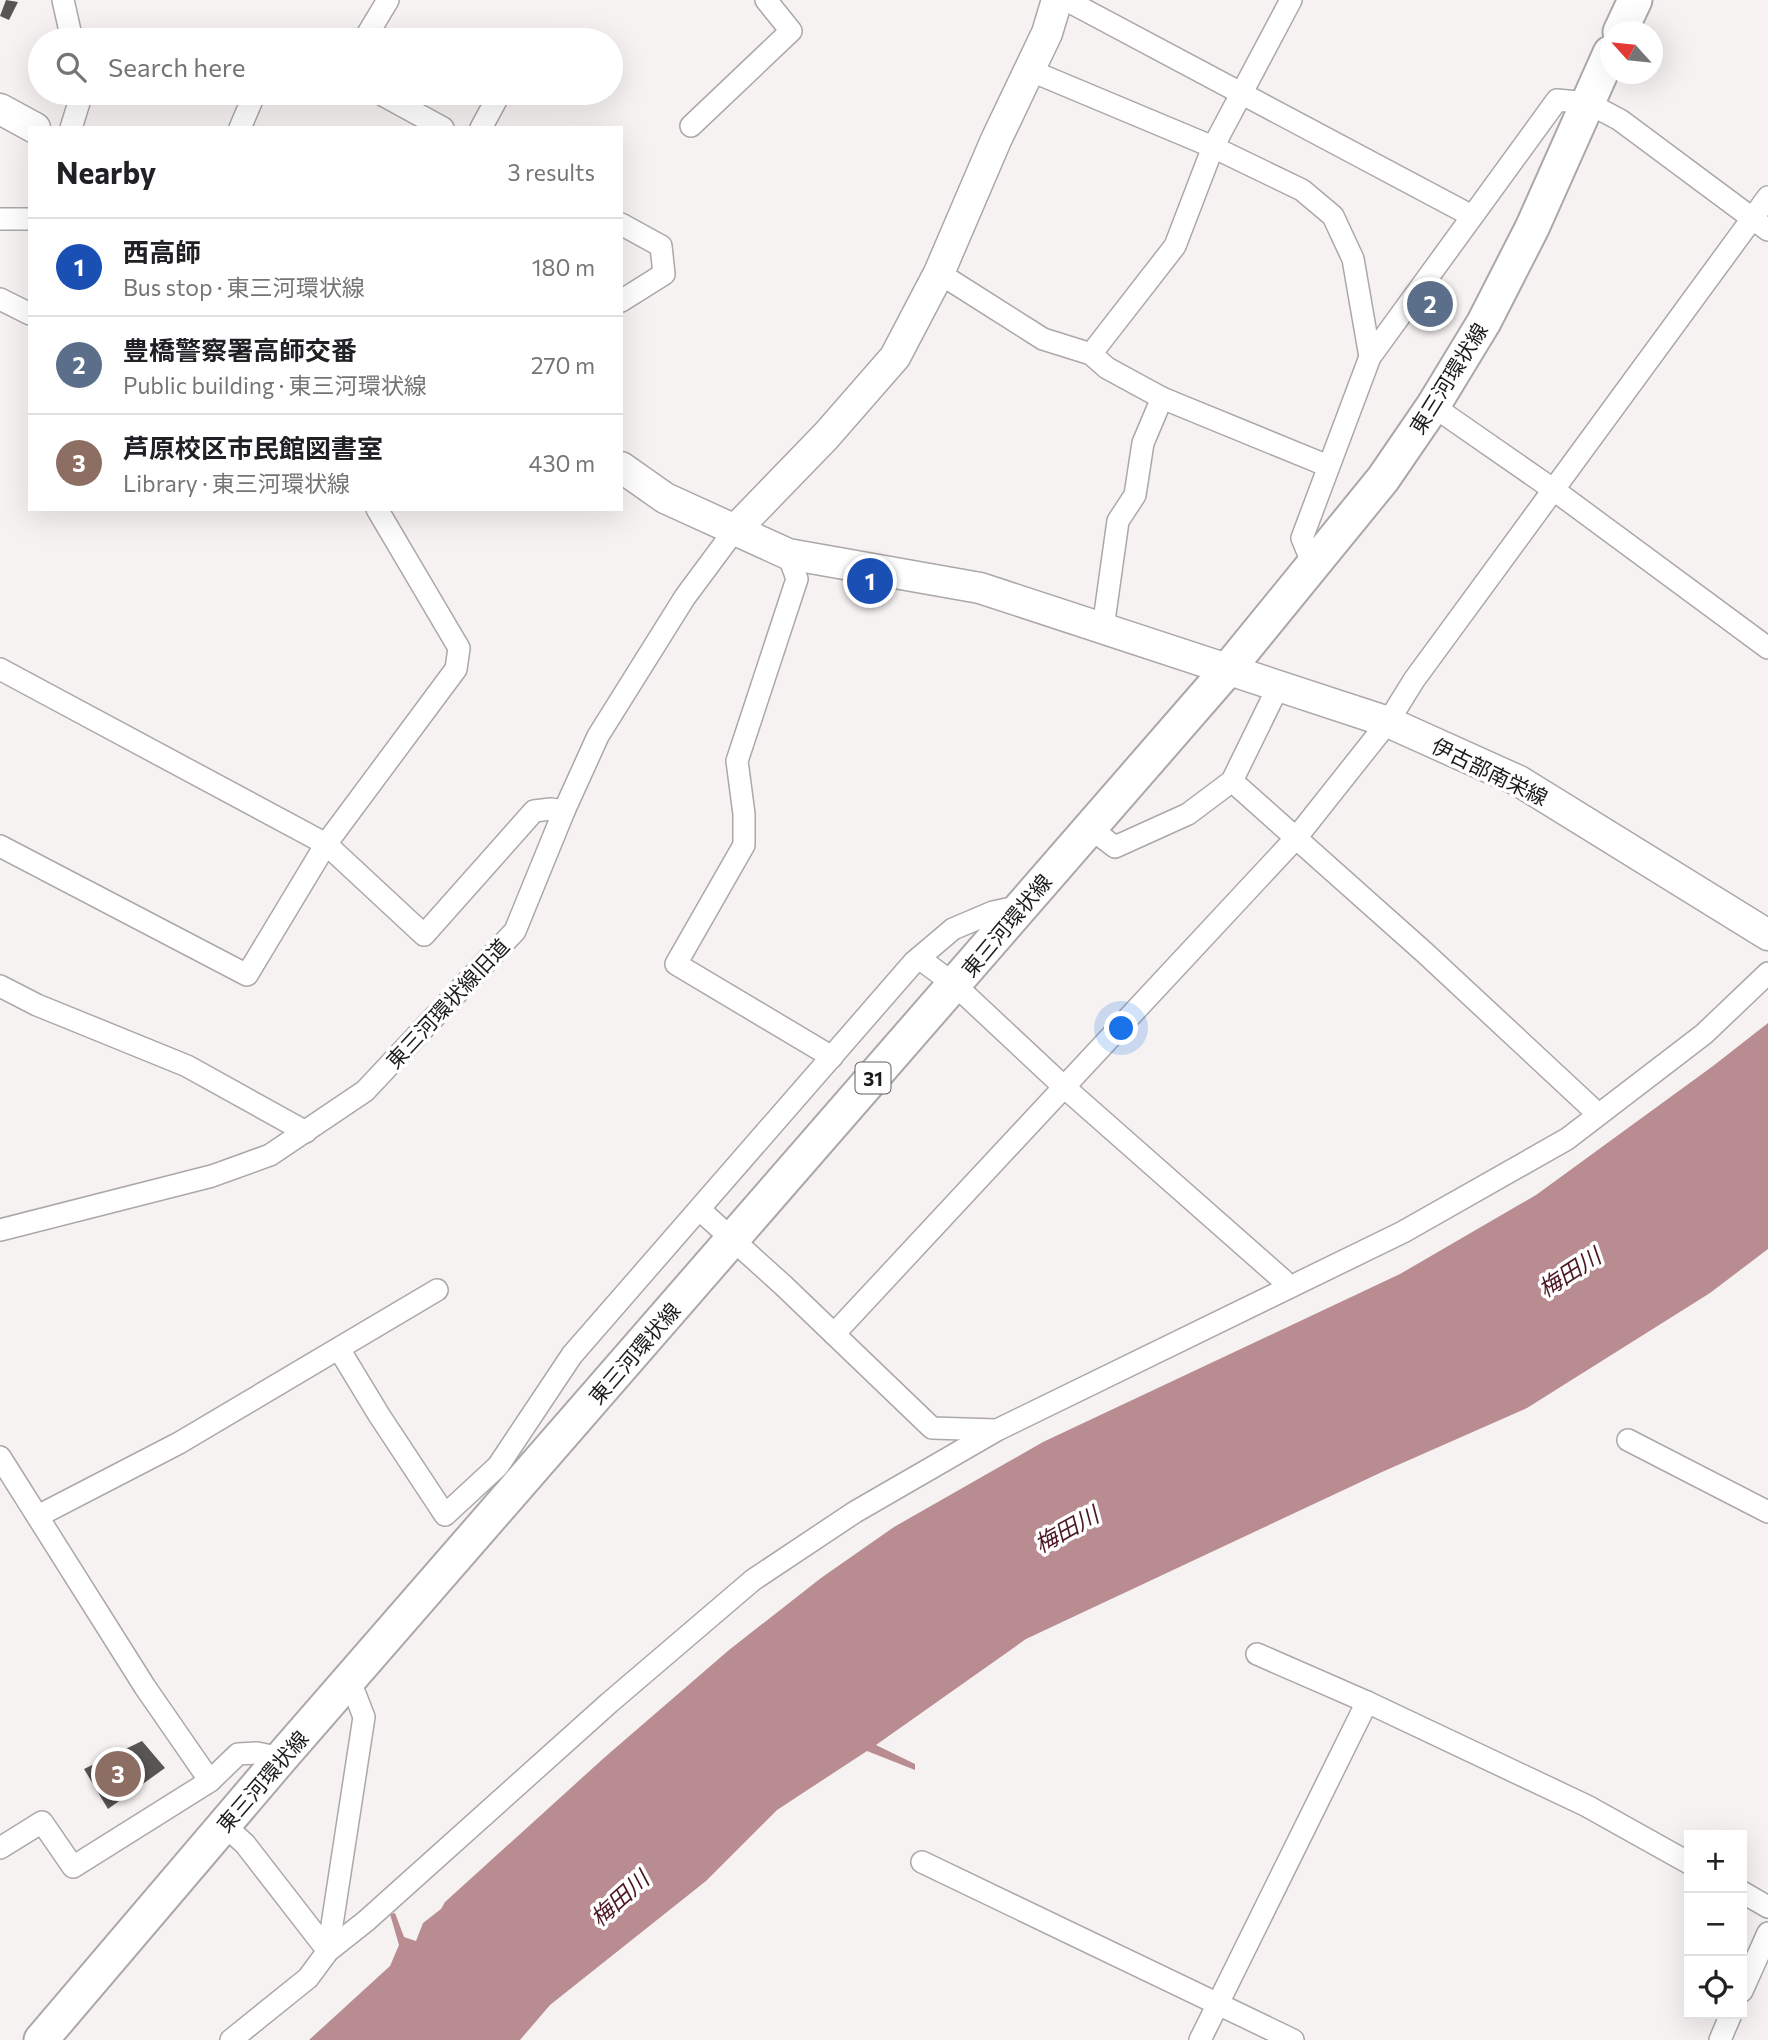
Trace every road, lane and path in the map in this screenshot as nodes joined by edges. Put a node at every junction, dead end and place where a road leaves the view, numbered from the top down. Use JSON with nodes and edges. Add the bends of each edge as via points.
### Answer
{"nodes":[{"id":1,"x":63,"y":0,"type":"edge"},
{"id":2,"x":766,"y":0,"type":"edge"},
{"id":3,"x":1058,"y":0,"type":"edge"},
{"id":4,"x":1066,"y":0,"type":"edge"},
{"id":5,"x":1292,"y":0,"type":"edge"},
{"id":6,"x":1635,"y":0,"type":"edge"},
{"id":7,"x":377,"y":5,"type":"edge"},
{"id":8,"x":1625,"y":21,"type":"edge"},
{"id":9,"x":69,"y":28,"type":"edge"},
{"id":10,"x":368,"y":28,"type":"edge"},
{"id":11,"x":1029,"y":70,"type":"junction"},
{"id":12,"x":1600,"y":77,"type":"edge"},
{"id":13,"x":1242,"y":93,"type":"junction"},
{"id":14,"x":1588,"y":103,"type":"junction"},
{"id":15,"x":78,"y":105,"type":"edge"},
{"id":16,"x":251,"y":105,"type":"edge"},
{"id":17,"x":401,"y":105,"type":"edge"},
{"id":18,"x":493,"y":105,"type":"edge"},
{"id":19,"x":0,"y":109,"type":"edge"},
{"id":20,"x":31,"y":126,"type":"edge"},
{"id":21,"x":72,"y":126,"type":"edge"},
{"id":22,"x":245,"y":126,"type":"edge"},
{"id":23,"x":439,"y":126,"type":"edge"},
{"id":24,"x":482,"y":126,"type":"edge"},
{"id":25,"x":691,"y":126,"type":"dead end"},
{"id":26,"x":1213,"y":147,"type":"junction"},
{"id":27,"x":1768,"y":197,"type":"edge"},
{"id":28,"x":1472,"y":216,"type":"junction"},
{"id":29,"x":0,"y":219,"type":"edge"},
{"id":30,"x":28,"y":219,"type":"edge"},
{"id":31,"x":1760,"y":224,"type":"edge"},
{"id":32,"x":623,"y":225,"type":"edge"},
{"id":33,"x":939,"y":273,"type":"junction"},
{"id":34,"x":0,"y":299,"type":"edge"},
{"id":35,"x":623,"y":300,"type":"edge"},
{"id":36,"x":28,"y":313,"type":"edge"},
{"id":37,"x":1091,"y":354,"type":"junction"},
{"id":38,"x":1370,"y":357,"type":"junction"},
{"id":39,"x":1161,"y":398,"type":"junction"},
{"id":40,"x":1433,"y":406,"type":"junction"},
{"id":41,"x":1328,"y":467,"type":"junction"},
{"id":42,"x":623,"y":468,"type":"edge"},
{"id":43,"x":1554,"y":490,"type":"junction"},
{"id":44,"x":378,"y":511,"type":"edge"},
{"id":45,"x":734,"y":531,"type":"junction"},
{"id":46,"x":788,"y":554,"type":"junction"},
{"id":47,"x":1313,"y":565,"type":"junction"},
{"id":48,"x":1103,"y":628,"type":"junction"},
{"id":49,"x":1768,"y":648,"type":"edge"},
{"id":50,"x":0,"y":668,"type":"edge"},
{"id":51,"x":1229,"y":668,"type":"junction"},
{"id":52,"x":1278,"y":687,"type":"junction"},
{"id":53,"x":1388,"y":722,"type":"junction"},
{"id":54,"x":1231,"y":781,"type":"junction"},
{"id":55,"x":564,"y":811,"type":"junction"},
{"id":56,"x":1090,"y":828,"type":"junction"},
{"id":57,"x":1296,"y":838,"type":"junction"},
{"id":58,"x":326,"y":844,"type":"junction"},
{"id":59,"x":0,"y":846,"type":"edge"},
{"id":60,"x":1021,"y":906,"type":"junction"},
{"id":61,"x":1768,"y":934,"type":"edge"},
{"id":62,"x":919,"y":958,"type":"junction"},
{"id":63,"x":1768,"y":973,"type":"edge"},
{"id":64,"x":955,"y":985,"type":"junction"},
{"id":65,"x":0,"y":986,"type":"edge"},
{"id":66,"x":832,"y":1057,"type":"junction"},
{"id":67,"x":1063,"y":1086,"type":"junction"},
{"id":68,"x":1598,"y":1114,"type":"junction"},
{"id":69,"x":306,"y":1132,"type":"junction"},
{"id":70,"x":700,"y":1210,"type":"junction"},
{"id":71,"x":0,"y":1230,"type":"edge"},
{"id":72,"x":731,"y":1240,"type":"junction"},
{"id":73,"x":1285,"y":1287,"type":"junction"},
{"id":74,"x":437,"y":1290,"type":"dead end"},
{"id":75,"x":834,"y":1334,"type":"junction"},
{"id":76,"x":339,"y":1349,"type":"junction"},
{"id":77,"x":997,"y":1430,"type":"junction"},
{"id":78,"x":1628,"y":1440,"type":"dead end"},
{"id":79,"x":0,"y":1457,"type":"edge"},
{"id":80,"x":1768,"y":1512,"type":"edge"},
{"id":81,"x":38,"y":1516,"type":"junction"},
{"id":82,"x":1257,"y":1654,"type":"dead end"},
{"id":83,"x":350,"y":1681,"type":"junction"},
{"id":84,"x":1367,"y":1702,"type":"junction"},
{"id":85,"x":281,"y":1758,"type":"junction"},
{"id":86,"x":210,"y":1781,"type":"junction"},
{"id":87,"x":224,"y":1825,"type":"junction"},
{"id":88,"x":0,"y":1848,"type":"edge"},
{"id":89,"x":1684,"y":1860,"type":"edge"},
{"id":90,"x":922,"y":1862,"type":"dead end"},
{"id":91,"x":1744,"y":1893,"type":"edge"},
{"id":92,"x":1768,"y":1907,"type":"edge"},
{"id":93,"x":1768,"y":1933,"type":"edge"},
{"id":94,"x":328,"y":1951,"type":"junction"},
{"id":95,"x":1747,"y":1980,"type":"edge"},
{"id":96,"x":1218,"y":2003,"type":"junction"},
{"id":97,"x":1729,"y":2019,"type":"edge"},
{"id":98,"x":41,"y":2040,"type":"edge"},
{"id":99,"x":231,"y":2040,"type":"edge"},
{"id":100,"x":1200,"y":2040,"type":"edge"},
{"id":101,"x":1293,"y":2040,"type":"edge"},
{"id":102,"x":1720,"y":2040,"type":"edge"}],
"edges":[{"from":1,"to":9,"type":"street"},
{"from":2,"to":25,"type":"street","via":[[791,31]]},
{"from":3,"to":11,"type":"main road"},
{"from":4,"to":13,"type":"street"},
{"from":5,"to":13,"type":"street"},
{"from":6,"to":8,"type":"main road"},
{"from":7,"to":10,"type":"street"},
{"from":11,"to":26,"type":"street"},
{"from":11,"to":33,"type":"main road"},
{"from":12,"to":14,"type":"main road","name":"東三河環状線","number":"31"},
{"from":13,"to":26,"type":"street"},
{"from":13,"to":28,"type":"street"},
{"from":14,"to":28,"type":"street","via":[[1557,100]]},
{"from":14,"to":31,"type":"street","via":[[1620,120]]},
{"from":14,"to":40,"type":"main road","name":"東三河環状線","number":"31","via":[[1484,322]]},
{"from":15,"to":21,"type":"street"},
{"from":16,"to":22,"type":"street"},
{"from":17,"to":23,"type":"street"},
{"from":18,"to":24,"type":"street"},
{"from":19,"to":20,"type":"main road"},
{"from":26,"to":37,"type":"street","via":[[1175,246]]},
{"from":26,"to":38,"type":"street","via":[[1302,190],[1333,216],[1353,259]]},
{"from":27,"to":31,"type":"street"},
{"from":28,"to":38,"type":"street"},
{"from":29,"to":30,"type":"street"},
{"from":31,"to":43,"type":"street"},
{"from":32,"to":35,"type":"street","via":[[662,246],[664,274]]},
{"from":33,"to":37,"type":"street","via":[[1043,339]]},
{"from":33,"to":45,"type":"main road","via":[[895,357]]},
{"from":34,"to":36,"type":"street"},
{"from":37,"to":39,"type":"street"},
{"from":38,"to":41,"type":"street"},
{"from":39,"to":41,"type":"street"},
{"from":39,"to":48,"type":"street","via":[[1143,443],[1135,495],[1118,521]]},
{"from":40,"to":43,"type":"street"},
{"from":40,"to":47,"type":"main road","name":"東三河環状線","number":"31","via":[[1383,479]]},
{"from":41,"to":47,"type":"street","via":[[1301,538]]},
{"from":42,"to":45,"type":"main road","via":[[665,498]]},
{"from":43,"to":49,"type":"street"},
{"from":43,"to":53,"type":"street"},
{"from":44,"to":58,"type":"street","via":[[459,648],[456,669]]},
{"from":45,"to":46,"type":"main road"},
{"from":45,"to":55,"type":"street","name":"東三河環状線旧道","via":[[685,597],[598,736]]},
{"from":46,"to":48,"type":"main road","via":[[980,588]]},
{"from":46,"to":66,"type":"street","via":[[797,579],[737,761],[744,845],[676,964]]},
{"from":47,"to":51,"type":"main road","name":"東三河環状線","number":"31"},
{"from":48,"to":51,"type":"main road"},
{"from":50,"to":58,"type":"street"},
{"from":51,"to":52,"type":"main road","name":"伊古部南栄線"},
{"from":51,"to":56,"type":"main road","name":"東三河環状線","number":"31"},
{"from":52,"to":53,"type":"main road","name":"伊古部南栄線"},
{"from":52,"to":54,"type":"street"},
{"from":53,"to":57,"type":"street"},
{"from":53,"to":61,"type":"main road","name":"伊古部南栄線","via":[[1519,781]]},
{"from":54,"to":56,"type":"street","via":[[1188,814],[1115,847]]},
{"from":54,"to":57,"type":"street"},
{"from":55,"to":58,"type":"street","via":[[534,811],[424,935]]},
{"from":55,"to":69,"type":"street","name":"東三河環状線旧道","via":[[515,931],[365,1091]]},
{"from":56,"to":60,"type":"main road","name":"東三河環状線","number":"31"},
{"from":57,"to":67,"type":"street"},
{"from":57,"to":68,"type":"street"},
{"from":58,"to":59,"type":"street","via":[[247,975]]},
{"from":60,"to":62,"type":"street","via":[[953,929]]},
{"from":60,"to":64,"type":"main road","name":"東三河環状線","number":"31"},
{"from":62,"to":64,"type":"street"},
{"from":62,"to":66,"type":"street"},
{"from":63,"to":68,"type":"street","via":[[1704,1034]]},
{"from":64,"to":67,"type":"street"},
{"from":64,"to":72,"type":"main road","name":"東三河環状線","number":"31"},
{"from":65,"to":69,"type":"street","via":[[187,1066]]},
{"from":66,"to":70,"type":"street"},
{"from":67,"to":73,"type":"street","via":[[1283,1280]]},
{"from":67,"to":75,"type":"street"},
{"from":68,"to":73,"type":"street","via":[[1567,1139],[1415,1225]]},
{"from":69,"to":71,"type":"street","name":"東三河環状線旧道","via":[[270,1155],[212,1176]]},
{"from":70,"to":72,"type":"street"},
{"from":70,"to":76,"type":"street","via":[[572,1354],[498,1466],[445,1515]]},
{"from":72,"to":75,"type":"street"},
{"from":72,"to":83,"type":"main road","name":"東三河環状線","number":"31"},
{"from":73,"to":77,"type":"street"},
{"from":74,"to":76,"type":"street"},
{"from":75,"to":77,"type":"street","via":[[932,1428]]},
{"from":76,"to":81,"type":"street","via":[[179,1443]]},
{"from":77,"to":94,"type":"street","via":[[855,1512],[753,1580]]},
{"from":78,"to":80,"type":"street"},
{"from":79,"to":81,"type":"street"},
{"from":81,"to":86,"type":"street"},
{"from":82,"to":84,"type":"street"},
{"from":83,"to":85,"type":"main road","name":"東三河環状線","number":"31"},
{"from":83,"to":94,"type":"street","via":[[364,1717]]},
{"from":84,"to":89,"type":"street","via":[[1587,1806]]},
{"from":84,"to":96,"type":"street"},
{"from":85,"to":86,"type":"street","via":[[238,1754]]},
{"from":85,"to":87,"type":"main road","name":"東三河環状線","number":"31"},
{"from":86,"to":88,"type":"street","via":[[73,1867],[42,1822]]},
{"from":87,"to":94,"type":"street","via":[[245,1844]]},
{"from":87,"to":98,"type":"main road","name":"東三河環状線","number":"31"},
{"from":90,"to":96,"type":"street"},
{"from":91,"to":92,"type":"street"},
{"from":93,"to":95,"type":"street"},
{"from":94,"to":99,"type":"street","via":[[308,1978]]},
{"from":96,"to":100,"type":"street"},
{"from":96,"to":101,"type":"street"},
{"from":97,"to":102,"type":"street"}]}
